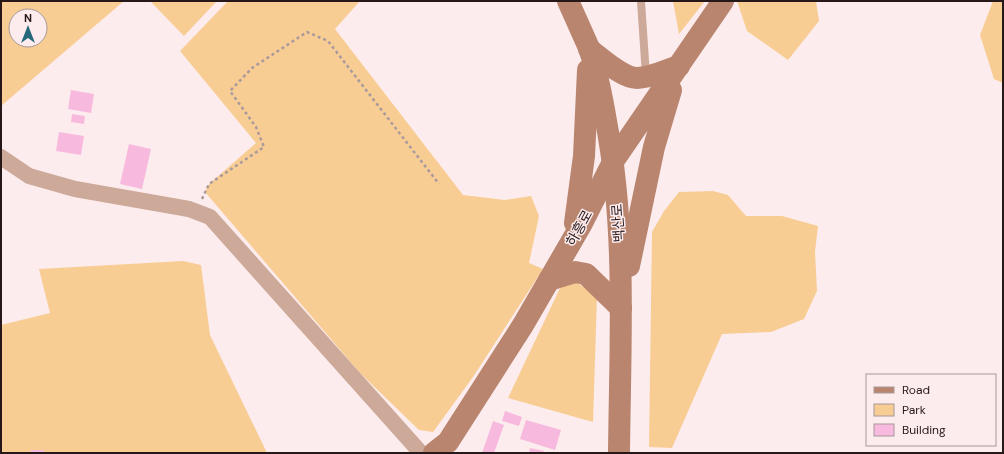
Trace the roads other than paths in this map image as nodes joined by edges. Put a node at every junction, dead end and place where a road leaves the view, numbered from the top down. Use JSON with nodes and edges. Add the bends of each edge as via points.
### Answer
{"nodes":[{"id":1,"x":568,"y":1,"type":"edge"},
{"id":2,"x":641,"y":1,"type":"edge"},
{"id":3,"x":723,"y":1,"type":"edge"},
{"id":4,"x":589,"y":49,"type":"junction"},
{"id":5,"x":679,"y":66,"type":"junction"},
{"id":6,"x":646,"y":76,"type":"junction"},
{"id":7,"x":1,"y":157,"type":"edge"},
{"id":8,"x":614,"y":160,"type":"junction"},
{"id":9,"x":573,"y":239,"type":"junction"},
{"id":10,"x":549,"y":280,"type":"junction"},
{"id":11,"x":621,"y":308,"type":"junction"},
{"id":12,"x":421,"y":453,"type":"edge"},
{"id":13,"x":434,"y":453,"type":"edge"},
{"id":14,"x":619,"y":453,"type":"edge"}],
"edges":[{"from":1,"to":4,"type":"main road","name":"백산로"},
{"from":2,"to":6,"type":"lane"},
{"from":3,"to":5,"type":"main road","name":"하흥로"},
{"from":4,"to":6,"type":"main road","via":[[626,76]]},
{"from":4,"to":8,"type":"main road","name":"백산로"},
{"from":4,"to":9,"type":"main road","via":[[584,156]]},
{"from":5,"to":6,"type":"main road"},
{"from":5,"to":8,"type":"main road","name":"하흥로"},
{"from":5,"to":11,"type":"main road","via":[[654,147]]},
{"from":7,"to":12,"type":"street","via":[[29,176],[75,189],[196,212],[210,217]]},
{"from":8,"to":9,"type":"main road","name":"하흥로"},
{"from":8,"to":11,"type":"main road","name":"백산로","via":[[620,237]]},
{"from":9,"to":10,"type":"main road","name":"하흥로"},
{"from":10,"to":11,"type":"main road","via":[[575,272],[586,274]]},
{"from":10,"to":13,"type":"main road","name":"하흥로","via":[[448,442]]},
{"from":11,"to":14,"type":"main road","name":"백산로"}]}
